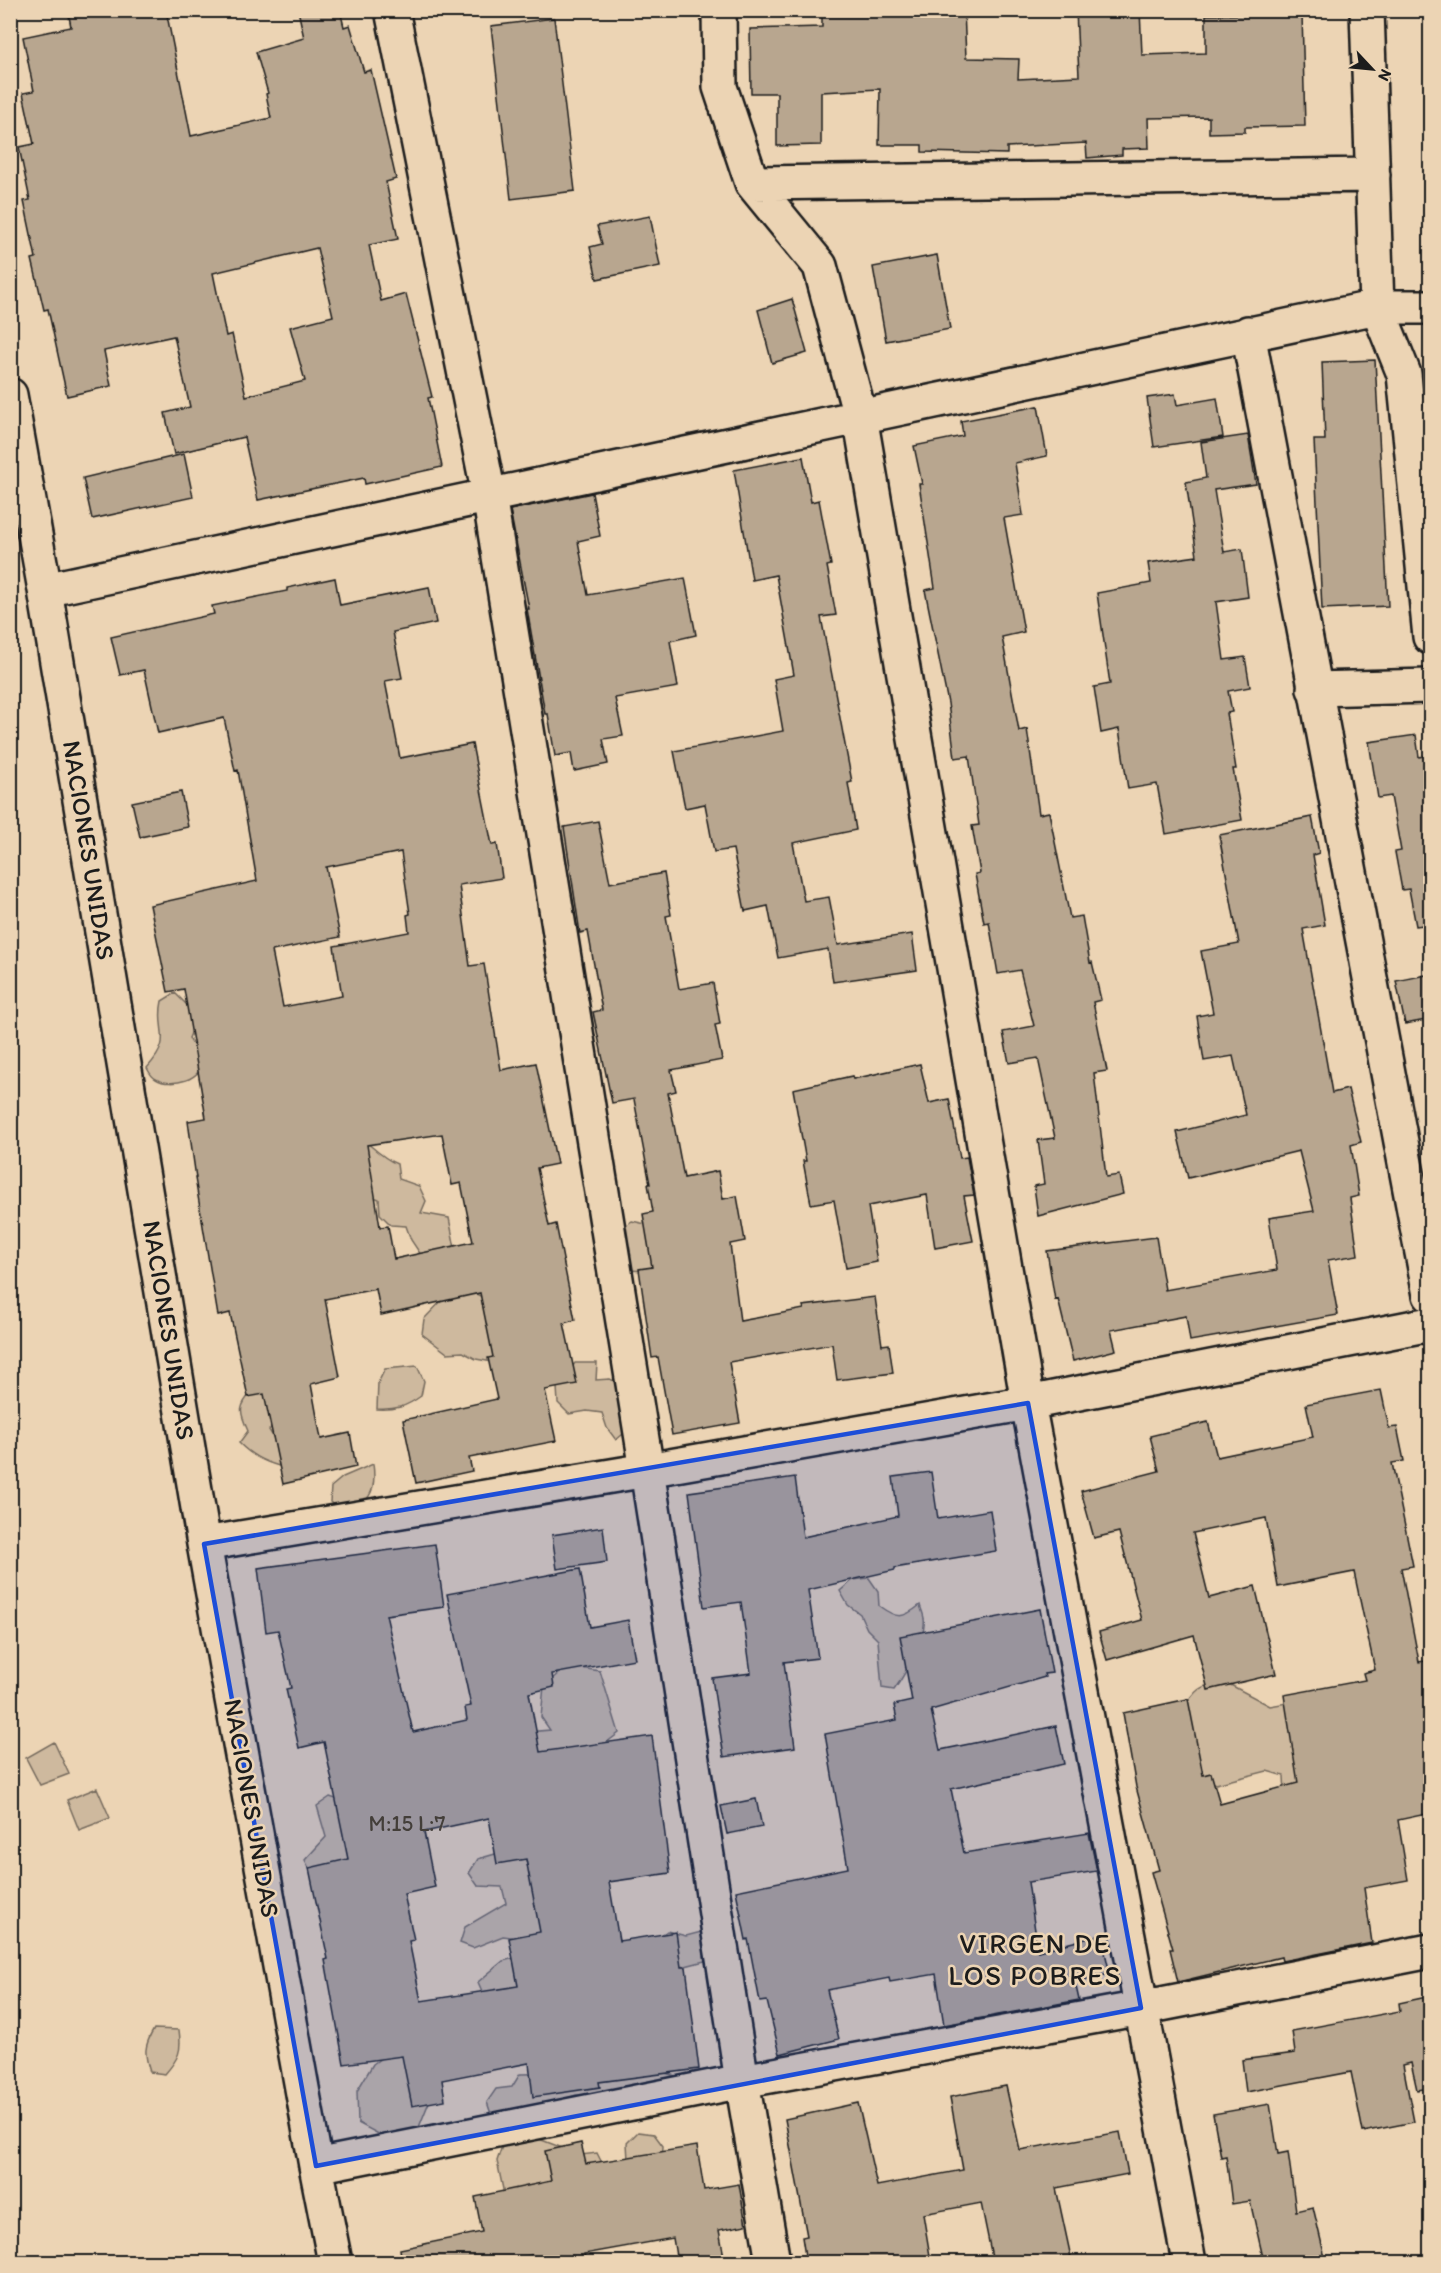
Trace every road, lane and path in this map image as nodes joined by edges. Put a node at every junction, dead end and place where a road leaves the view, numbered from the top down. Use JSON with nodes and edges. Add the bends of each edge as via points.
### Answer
{"nodes":[{"id":1,"x":392,"y":10,"type":"edge"},
{"id":2,"x":719,"y":10,"type":"edge"},
{"id":3,"x":1367,"y":10,"type":"edge"},
{"id":4,"x":1373,"y":175,"type":"junction"},
{"id":5,"x":752,"y":183,"type":"junction"},
{"id":6,"x":1377,"y":307,"type":"junction"},
{"id":7,"x":1431,"y":307,"type":"edge"},
{"id":8,"x":1248,"y":333,"type":"junction"},
{"id":9,"x":10,"y":395,"type":"edge"},
{"id":10,"x":860,"y":416,"type":"junction"},
{"id":11,"x":489,"y":495,"type":"junction"},
{"id":12,"x":45,"y":590,"type":"junction"},
{"id":13,"x":1431,"y":637,"type":"edge"},
{"id":14,"x":1431,"y":686,"type":"edge"},
{"id":15,"x":1314,"y":689,"type":"junction"},
{"id":16,"x":1431,"y":1295,"type":"edge"},
{"id":17,"x":1431,"y":1324,"type":"edge"},
{"id":18,"x":1028,"y":1402,"type":"junction"},
{"id":19,"x":646,"y":1470,"type":"junction"},
{"id":20,"x":204,"y":1544,"type":"junction"},
{"id":21,"x":1431,"y":1952,"type":"edge"},
{"id":22,"x":1141,"y":2008,"type":"junction"},
{"id":23,"x":742,"y":2081,"type":"junction"},
{"id":24,"x":316,"y":2166,"type":"junction"},
{"id":25,"x":335,"y":2262,"type":"edge"},
{"id":26,"x":773,"y":2262,"type":"edge"},
{"id":27,"x":1189,"y":2262,"type":"edge"}],
"edges":[{"from":1,"to":11,"type":"street"},
{"from":2,"to":5,"type":"street","via":[[720,87]]},
{"from":3,"to":4,"type":"street"},
{"from":4,"to":5,"type":"street"},
{"from":4,"to":6,"type":"street"},
{"from":5,"to":10,"type":"street","via":[[820,266]]},
{"from":6,"to":7,"type":"street"},
{"from":6,"to":8,"type":"street"},
{"from":6,"to":13,"type":"street","via":[[1404,374]]},
{"from":8,"to":10,"type":"street"},
{"from":8,"to":15,"type":"street"},
{"from":9,"to":12,"type":"street","name":"NACIONES UNIDAS"},
{"from":10,"to":11,"type":"street"},
{"from":10,"to":18,"type":"street"},
{"from":11,"to":12,"type":"street"},
{"from":11,"to":19,"type":"street"},
{"from":12,"to":20,"type":"street","name":"NACIONES UNIDAS"},
{"from":14,"to":15,"type":"street"},
{"from":15,"to":16,"type":"street"},
{"from":17,"to":18,"type":"street"},
{"from":18,"to":19,"type":"street"},
{"from":18,"to":22,"type":"street"},
{"from":19,"to":20,"type":"street"},
{"from":19,"to":23,"type":"street"},
{"from":20,"to":24,"type":"street","name":"NACIONES UNIDAS"},
{"from":21,"to":22,"type":"street"},
{"from":22,"to":23,"type":"street"},
{"from":22,"to":27,"type":"street"},
{"from":23,"to":24,"type":"street"},
{"from":23,"to":26,"type":"street"},
{"from":24,"to":25,"type":"street","name":"NACIONES UNIDAS"}]}
